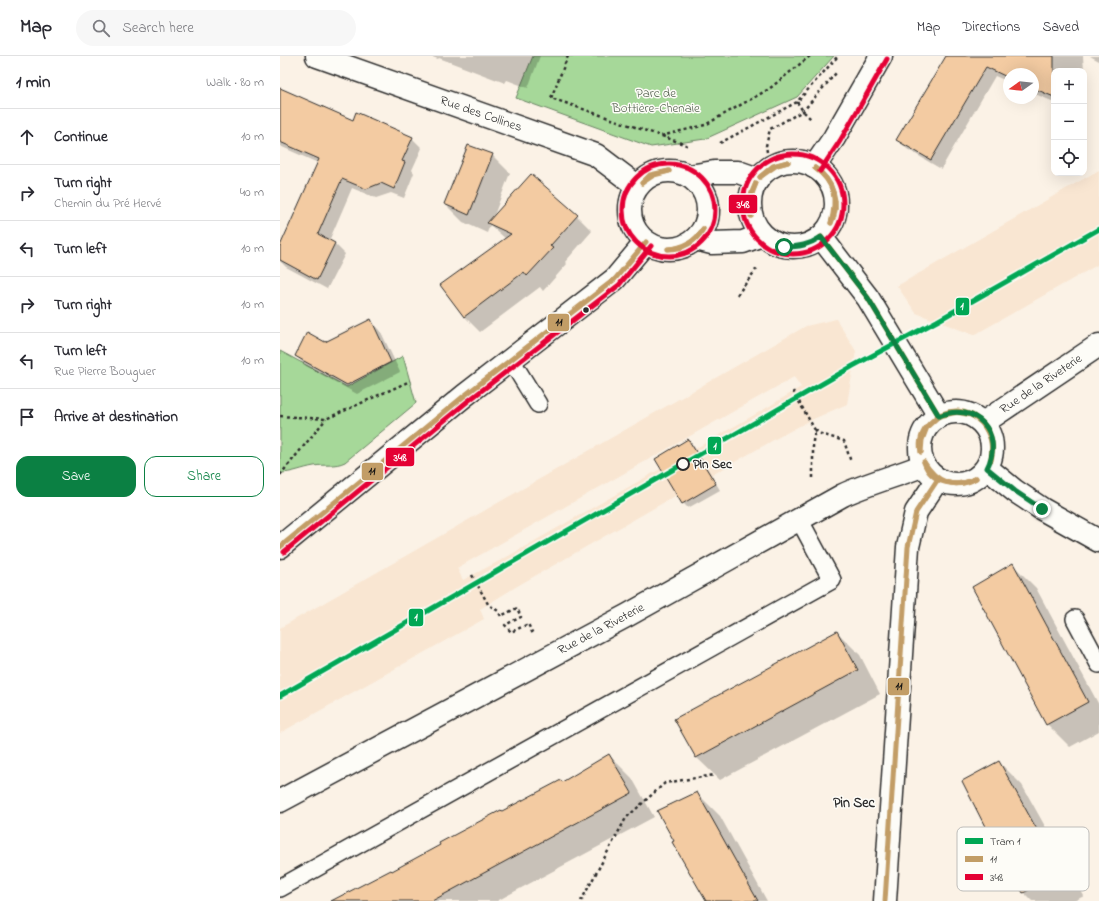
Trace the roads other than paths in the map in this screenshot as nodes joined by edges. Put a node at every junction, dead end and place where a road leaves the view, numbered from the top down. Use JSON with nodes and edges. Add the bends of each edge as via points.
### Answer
{"nodes":[{"id":1,"x":317,"y":56,"type":"edge"},
{"id":2,"x":881,"y":56,"type":"edge"},
{"id":3,"x":814,"y":167,"type":"junction"},
{"id":4,"x":764,"y":174,"type":"junction"},
{"id":5,"x":689,"y":176,"type":"junction"},
{"id":6,"x":637,"y":186,"type":"junction"},
{"id":7,"x":762,"y":235,"type":"junction"},
{"id":8,"x":821,"y":237,"type":"junction"},
{"id":9,"x":696,"y":239,"type":"junction"},
{"id":10,"x":646,"y":242,"type":"junction"},
{"id":11,"x":1099,"y":345,"type":"edge"},
{"id":12,"x":511,"y":360,"type":"junction"},
{"id":13,"x":538,"y":404,"type":"dead end"},
{"id":14,"x":939,"y":416,"type":"junction"},
{"id":15,"x":984,"y":423,"type":"junction"},
{"id":16,"x":987,"y":468,"type":"junction"},
{"id":17,"x":931,"y":472,"type":"junction"},
{"id":18,"x":799,"y":519,"type":"junction"},
{"id":19,"x":1099,"y":541,"type":"edge"},
{"id":20,"x":280,"y":547,"type":"edge"},
{"id":21,"x":1074,"y":618,"type":"dead end"},
{"id":22,"x":1099,"y":664,"type":"edge"},
{"id":23,"x":280,"y":801,"type":"edge"},
{"id":24,"x":280,"y":888,"type":"edge"},
{"id":25,"x":885,"y":901,"type":"edge"}],
"edges":[{"from":1,"to":6,"type":"street","name":"Rue des Collines","via":[[596,155]]},
{"from":2,"to":3,"type":"street","via":[[834,138]]},
{"from":3,"to":4,"type":"street","via":[[803,162],[780,163]]},
{"from":3,"to":8,"type":"street","via":[[824,175],[832,187],[836,200],[835,214],[830,227]]},
{"from":4,"to":5,"type":"street","via":[[714,172]]},
{"from":4,"to":7,"type":"street","via":[[752,190],[750,202],[751,214]]},
{"from":5,"to":6,"type":"street","via":[[679,172],[656,173]]},
{"from":5,"to":9,"type":"street","via":[[699,184],[708,206],[708,218]]},
{"from":6,"to":10,"type":"street","via":[[632,195],[629,216],[638,235]]},
{"from":7,"to":8,"type":"street","via":[[784,247],[810,244]]},
{"from":7,"to":9,"type":"street","via":[[743,242],[712,243]]},
{"from":8,"to":14,"type":"street","via":[[868,298]]},
{"from":9,"to":10,"type":"street","via":[[684,247],[672,250],[658,248]]},
{"from":10,"to":12,"type":"street","via":[[614,279]]},
{"from":11,"to":15,"type":"street","name":"Rue de la Riveterie"},
{"from":12,"to":13,"type":"lane"},
{"from":12,"to":20,"type":"street"},
{"from":14,"to":15,"type":"street","via":[[948,412],[967,413]]},
{"from":14,"to":17,"type":"street","via":[[931,421],[921,437],[920,447]]},
{"from":15,"to":16,"type":"street","via":[[993,444]]},
{"from":16,"to":17,"type":"street","via":[[968,482],[953,484]]},
{"from":16,"to":19,"type":"street","via":[[1042,509]]},
{"from":17,"to":18,"type":"street","name":"Rue de la Riveterie","via":[[903,474],[860,487]]},
{"from":17,"to":25,"type":"street","via":[[916,512],[908,547]]},
{"from":18,"to":23,"type":"street","name":"Rue de la Riveterie","via":[[628,615]]},
{"from":18,"to":24,"type":"lane","via":[[832,580]]},
{"from":21,"to":22,"type":"lane"}]}
